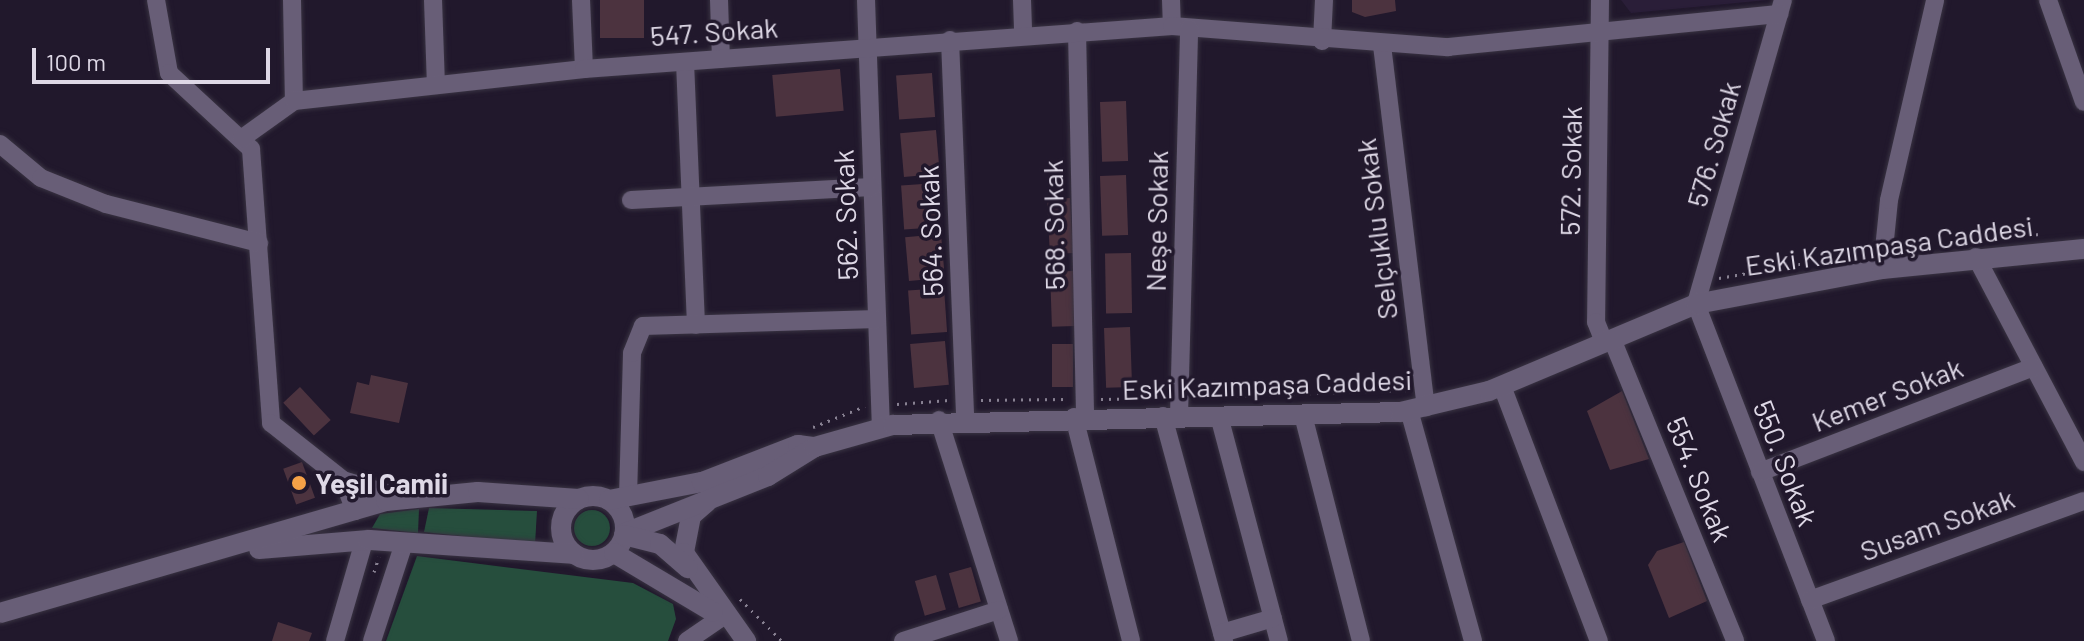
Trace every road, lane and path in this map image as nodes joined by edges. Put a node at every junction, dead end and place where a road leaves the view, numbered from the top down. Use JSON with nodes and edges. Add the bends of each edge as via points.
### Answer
{"nodes":[{"id":1,"x":156,"y":0,"type":"edge"},
{"id":2,"x":292,"y":0,"type":"edge"},
{"id":3,"x":433,"y":0,"type":"edge"},
{"id":4,"x":581,"y":0,"type":"edge"},
{"id":5,"x":719,"y":0,"type":"edge"},
{"id":6,"x":866,"y":0,"type":"edge"},
{"id":7,"x":1022,"y":0,"type":"edge"},
{"id":8,"x":1171,"y":0,"type":"edge"},
{"id":9,"x":1324,"y":0,"type":"edge"},
{"id":10,"x":1600,"y":0,"type":"edge"},
{"id":11,"x":1935,"y":0,"type":"edge"},
{"id":12,"x":2048,"y":0,"type":"edge"},
{"id":13,"x":1781,"y":7,"type":"edge"},
{"id":14,"x":1180,"y":27,"type":"junction"},
{"id":15,"x":1077,"y":31,"type":"junction"},
{"id":16,"x":1023,"y":35,"type":"junction"},
{"id":17,"x":1601,"y":36,"type":"junction"},
{"id":18,"x":950,"y":40,"type":"junction"},
{"id":19,"x":1322,"y":41,"type":"junction"},
{"id":20,"x":1382,"y":45,"type":"junction"},
{"id":21,"x":867,"y":47,"type":"junction"},
{"id":22,"x":721,"y":59,"type":"junction"},
{"id":23,"x":685,"y":62,"type":"junction"},
{"id":24,"x":584,"y":69,"type":"junction"},
{"id":25,"x":436,"y":84,"type":"junction"},
{"id":26,"x":294,"y":101,"type":"junction"},
{"id":27,"x":2084,"y":102,"type":"edge"},
{"id":28,"x":241,"y":139,"type":"junction"},
{"id":29,"x":0,"y":144,"type":"edge"},
{"id":30,"x":872,"y":187,"type":"junction"},
{"id":31,"x":692,"y":195,"type":"junction"},
{"id":32,"x":631,"y":200,"type":"dead end"},
{"id":33,"x":2056,"y":233,"type":"dead end"},
{"id":34,"x":259,"y":243,"type":"junction"},
{"id":35,"x":1974,"y":249,"type":"junction"},
{"id":36,"x":2084,"y":249,"type":"edge"},
{"id":37,"x":1840,"y":257,"type":"dead end"},
{"id":38,"x":1882,"y":269,"type":"junction"},
{"id":39,"x":1703,"y":281,"type":"junction"},
{"id":40,"x":1696,"y":304,"type":"junction"},
{"id":41,"x":877,"y":319,"type":"junction"},
{"id":42,"x":696,"y":325,"type":"junction"},
{"id":43,"x":1608,"y":340,"type":"junction"},
{"id":44,"x":2034,"y":367,"type":"junction"},
{"id":45,"x":1502,"y":386,"type":"junction"},
{"id":46,"x":1419,"y":402,"type":"junction"},
{"id":47,"x":880,"y":405,"type":"junction"},
{"id":48,"x":965,"y":410,"type":"junction"},
{"id":49,"x":1174,"y":410,"type":"junction"},
{"id":50,"x":1081,"y":411,"type":"junction"},
{"id":51,"x":1303,"y":415,"type":"junction"},
{"id":52,"x":1219,"y":416,"type":"junction"},
{"id":53,"x":939,"y":420,"type":"junction"},
{"id":54,"x":881,"y":427,"type":"junction"},
{"id":55,"x":810,"y":439,"type":"junction"},
{"id":56,"x":2084,"y":462,"type":"edge"},
{"id":57,"x":1760,"y":472,"type":"junction"},
{"id":58,"x":343,"y":480,"type":"junction"},
{"id":59,"x":628,"y":497,"type":"junction"},
{"id":60,"x":713,"y":497,"type":"junction"},
{"id":61,"x":403,"y":498,"type":"junction"},
{"id":62,"x":579,"y":499,"type":"junction"},
{"id":63,"x":2084,"y":501,"type":"edge"},
{"id":64,"x":355,"y":511,"type":"junction"},
{"id":65,"x":621,"y":540,"type":"junction"},
{"id":66,"x":364,"y":541,"type":"junction"},
{"id":67,"x":404,"y":543,"type":"junction"},
{"id":68,"x":230,"y":549,"type":"junction"},
{"id":69,"x":574,"y":554,"type":"junction"},
{"id":70,"x":691,"y":571,"type":"junction"},
{"id":71,"x":1810,"y":600,"type":"junction"},
{"id":72,"x":999,"y":610,"type":"junction"},
{"id":73,"x":0,"y":613,"type":"edge"},
{"id":74,"x":722,"y":617,"type":"junction"},
{"id":75,"x":1273,"y":618,"type":"junction"},
{"id":76,"x":1223,"y":637,"type":"edge"},
{"id":77,"x":335,"y":641,"type":"edge"},
{"id":78,"x":372,"y":641,"type":"edge"},
{"id":79,"x":687,"y":641,"type":"edge"},
{"id":80,"x":746,"y":641,"type":"edge"},
{"id":81,"x":903,"y":641,"type":"edge"},
{"id":82,"x":1009,"y":641,"type":"edge"},
{"id":83,"x":1131,"y":641,"type":"edge"},
{"id":84,"x":1279,"y":641,"type":"edge"},
{"id":85,"x":1361,"y":641,"type":"edge"},
{"id":86,"x":1473,"y":641,"type":"edge"},
{"id":87,"x":1599,"y":641,"type":"edge"},
{"id":88,"x":1735,"y":641,"type":"edge"},
{"id":89,"x":1826,"y":641,"type":"edge"}],
"edges":[{"from":1,"to":28,"type":"street","via":[[169,73]]},
{"from":2,"to":26,"type":"street"},
{"from":3,"to":25,"type":"street"},
{"from":4,"to":24,"type":"street"},
{"from":5,"to":22,"type":"street"},
{"from":6,"to":21,"type":"street","name":"562. Sokak"},
{"from":7,"to":16,"type":"street"},
{"from":8,"to":14,"type":"street","name":"Neşe Sokak"},
{"from":9,"to":19,"type":"street"},
{"from":10,"to":17,"type":"street","name":"572. Sokak"},
{"from":11,"to":38,"type":"street","via":[[1889,200]]},
{"from":12,"to":27,"type":"street"},
{"from":13,"to":17,"type":"street","name":"547. Sokak"},
{"from":13,"to":39,"type":"street","name":"576. Sokak"},
{"from":14,"to":15,"type":"street","name":"547. Sokak"},
{"from":14,"to":19,"type":"street","name":"547. Sokak"},
{"from":14,"to":49,"type":"street","name":"Neşe Sokak"},
{"from":15,"to":16,"type":"street","name":"547. Sokak"},
{"from":15,"to":50,"type":"street","name":"568. Sokak"},
{"from":16,"to":18,"type":"street","name":"547. Sokak"},
{"from":17,"to":20,"type":"street","name":"547. Sokak"},
{"from":17,"to":43,"type":"street","name":"572. Sokak","via":[[1596,322]]},
{"from":18,"to":21,"type":"street","name":"547. Sokak"},
{"from":18,"to":48,"type":"street","name":"564. Sokak"},
{"from":19,"to":20,"type":"street","name":"547. Sokak"},
{"from":20,"to":46,"type":"street","name":"Selçuklu Sokak"},
{"from":21,"to":22,"type":"street","name":"547. Sokak"},
{"from":21,"to":30,"type":"street","name":"562. Sokak"},
{"from":22,"to":23,"type":"street","name":"547. Sokak"},
{"from":23,"to":24,"type":"street","name":"547. Sokak"},
{"from":23,"to":31,"type":"street"},
{"from":24,"to":25,"type":"street","name":"547. Sokak"},
{"from":25,"to":26,"type":"street","name":"547. Sokak"},
{"from":26,"to":28,"type":"street","name":"547. Sokak"},
{"from":28,"to":34,"type":"street","via":[[255,167]]},
{"from":29,"to":34,"type":"street","via":[[41,178],[106,204]]},
{"from":30,"to":31,"type":"street"},
{"from":30,"to":41,"type":"street","name":"562. Sokak"},
{"from":31,"to":32,"type":"street"},
{"from":31,"to":42,"type":"street"},
{"from":33,"to":35,"type":"path"},
{"from":34,"to":58,"type":"street","via":[[271,423]]},
{"from":35,"to":36,"type":"street","name":"Eski Kazımpaşa Caddesi"},
{"from":35,"to":38,"type":"street","name":"Eski Kazımpaşa Caddesi"},
{"from":35,"to":44,"type":"street"},
{"from":37,"to":39,"type":"path"},
{"from":38,"to":40,"type":"street","name":"Eski Kazımpaşa Caddesi"},
{"from":39,"to":40,"type":"street","name":"576. Sokak"},
{"from":40,"to":43,"type":"street","name":"Eski Kazımpaşa Caddesi"},
{"from":40,"to":57,"type":"street","name":"550. Sokak"},
{"from":41,"to":42,"type":"street"},
{"from":41,"to":47,"type":"street","name":"562. Sokak"},
{"from":42,"to":59,"type":"street","via":[[657,324],[636,334]]},
{"from":43,"to":45,"type":"street","name":"Eski Kazımpaşa Caddesi"},
{"from":43,"to":88,"type":"street","name":"554. Sokak"},
{"from":44,"to":56,"type":"street"},
{"from":44,"to":57,"type":"street","name":"Kemer Sokak"},
{"from":45,"to":46,"type":"street","name":"Eski Kazımpaşa Caddesi"},
{"from":45,"to":87,"type":"street"},
{"from":46,"to":49,"type":"path"},
{"from":46,"to":51,"type":"street","name":"Eski Kazımpaşa Caddesi"},
{"from":46,"to":86,"type":"street","name":"Selçuklu Sokak"},
{"from":47,"to":48,"type":"path"},
{"from":47,"to":54,"type":"street","name":"562. Sokak"},
{"from":47,"to":55,"type":"path"},
{"from":48,"to":50,"type":"street","name":"Eski Kazımpaşa Caddesi"},
{"from":48,"to":50,"type":"path"},
{"from":48,"to":53,"type":"street","name":"Eski Kazımpaşa Caddesi"},
{"from":49,"to":50,"type":"street","name":"Eski Kazımpaşa Caddesi"},
{"from":49,"to":50,"type":"path"},
{"from":49,"to":52,"type":"street","name":"Eski Kazımpaşa Caddesi"},
{"from":49,"to":76,"type":"street","name":"Neşe Sokak"},
{"from":50,"to":83,"type":"street","name":"568. Sokak"},
{"from":51,"to":52,"type":"street","name":"Eski Kazımpaşa Caddesi"},
{"from":51,"to":85,"type":"street"},
{"from":52,"to":75,"type":"street"},
{"from":53,"to":54,"type":"street","name":"Eski Kazımpaşa Caddesi"},
{"from":53,"to":72,"type":"street"},
{"from":54,"to":55,"type":"street","name":"Eski Kazımpaşa Caddesi"},
{"from":55,"to":59,"type":"street","name":"Eski Kazımpaşa Caddesi","via":[[702,482]]},
{"from":55,"to":60,"type":"street","name":"Eski Kazımpaşa Caddesi"},
{"from":57,"to":71,"type":"street","name":"550. Sokak"},
{"from":58,"to":61,"type":"street"},
{"from":58,"to":64,"type":"street"},
{"from":59,"to":62,"type":"street","name":"Eski Kazımpaşa Caddesi"},
{"from":59,"to":65,"type":"street"},
{"from":60,"to":65,"type":"street","name":"Eski Kazımpaşa Caddesi"},
{"from":60,"to":70,"type":"street","via":[[687,529],[684,553]]},
{"from":61,"to":62,"type":"street","name":"Eski Kazımpaşa Caddesi","via":[[546,492]]},
{"from":61,"to":64,"type":"street","name":"Eski Kazımpaşa Caddesi"},
{"from":62,"to":69,"type":"street","via":[[561,525]]},
{"from":63,"to":71,"type":"street","name":"Susam Sokak"},
{"from":64,"to":66,"type":"street"},
{"from":64,"to":68,"type":"street","name":"Eski Kazımpaşa Caddesi"},
{"from":65,"to":69,"type":"street","via":[[594,560]]},
{"from":65,"to":70,"type":"street","via":[[660,544]]},
{"from":65,"to":74,"type":"street"},
{"from":66,"to":67,"type":"street"},
{"from":66,"to":68,"type":"street"},
{"from":66,"to":77,"type":"street"},
{"from":67,"to":69,"type":"street"},
{"from":67,"to":78,"type":"street"},
{"from":68,"to":73,"type":"street"},
{"from":70,"to":74,"type":"street"},
{"from":71,"to":89,"type":"street","name":"550. Sokak"},
{"from":72,"to":81,"type":"street"},
{"from":72,"to":82,"type":"street"},
{"from":74,"to":79,"type":"street"},
{"from":74,"to":80,"type":"street"},
{"from":75,"to":76,"type":"street"},
{"from":75,"to":84,"type":"street"}]}
